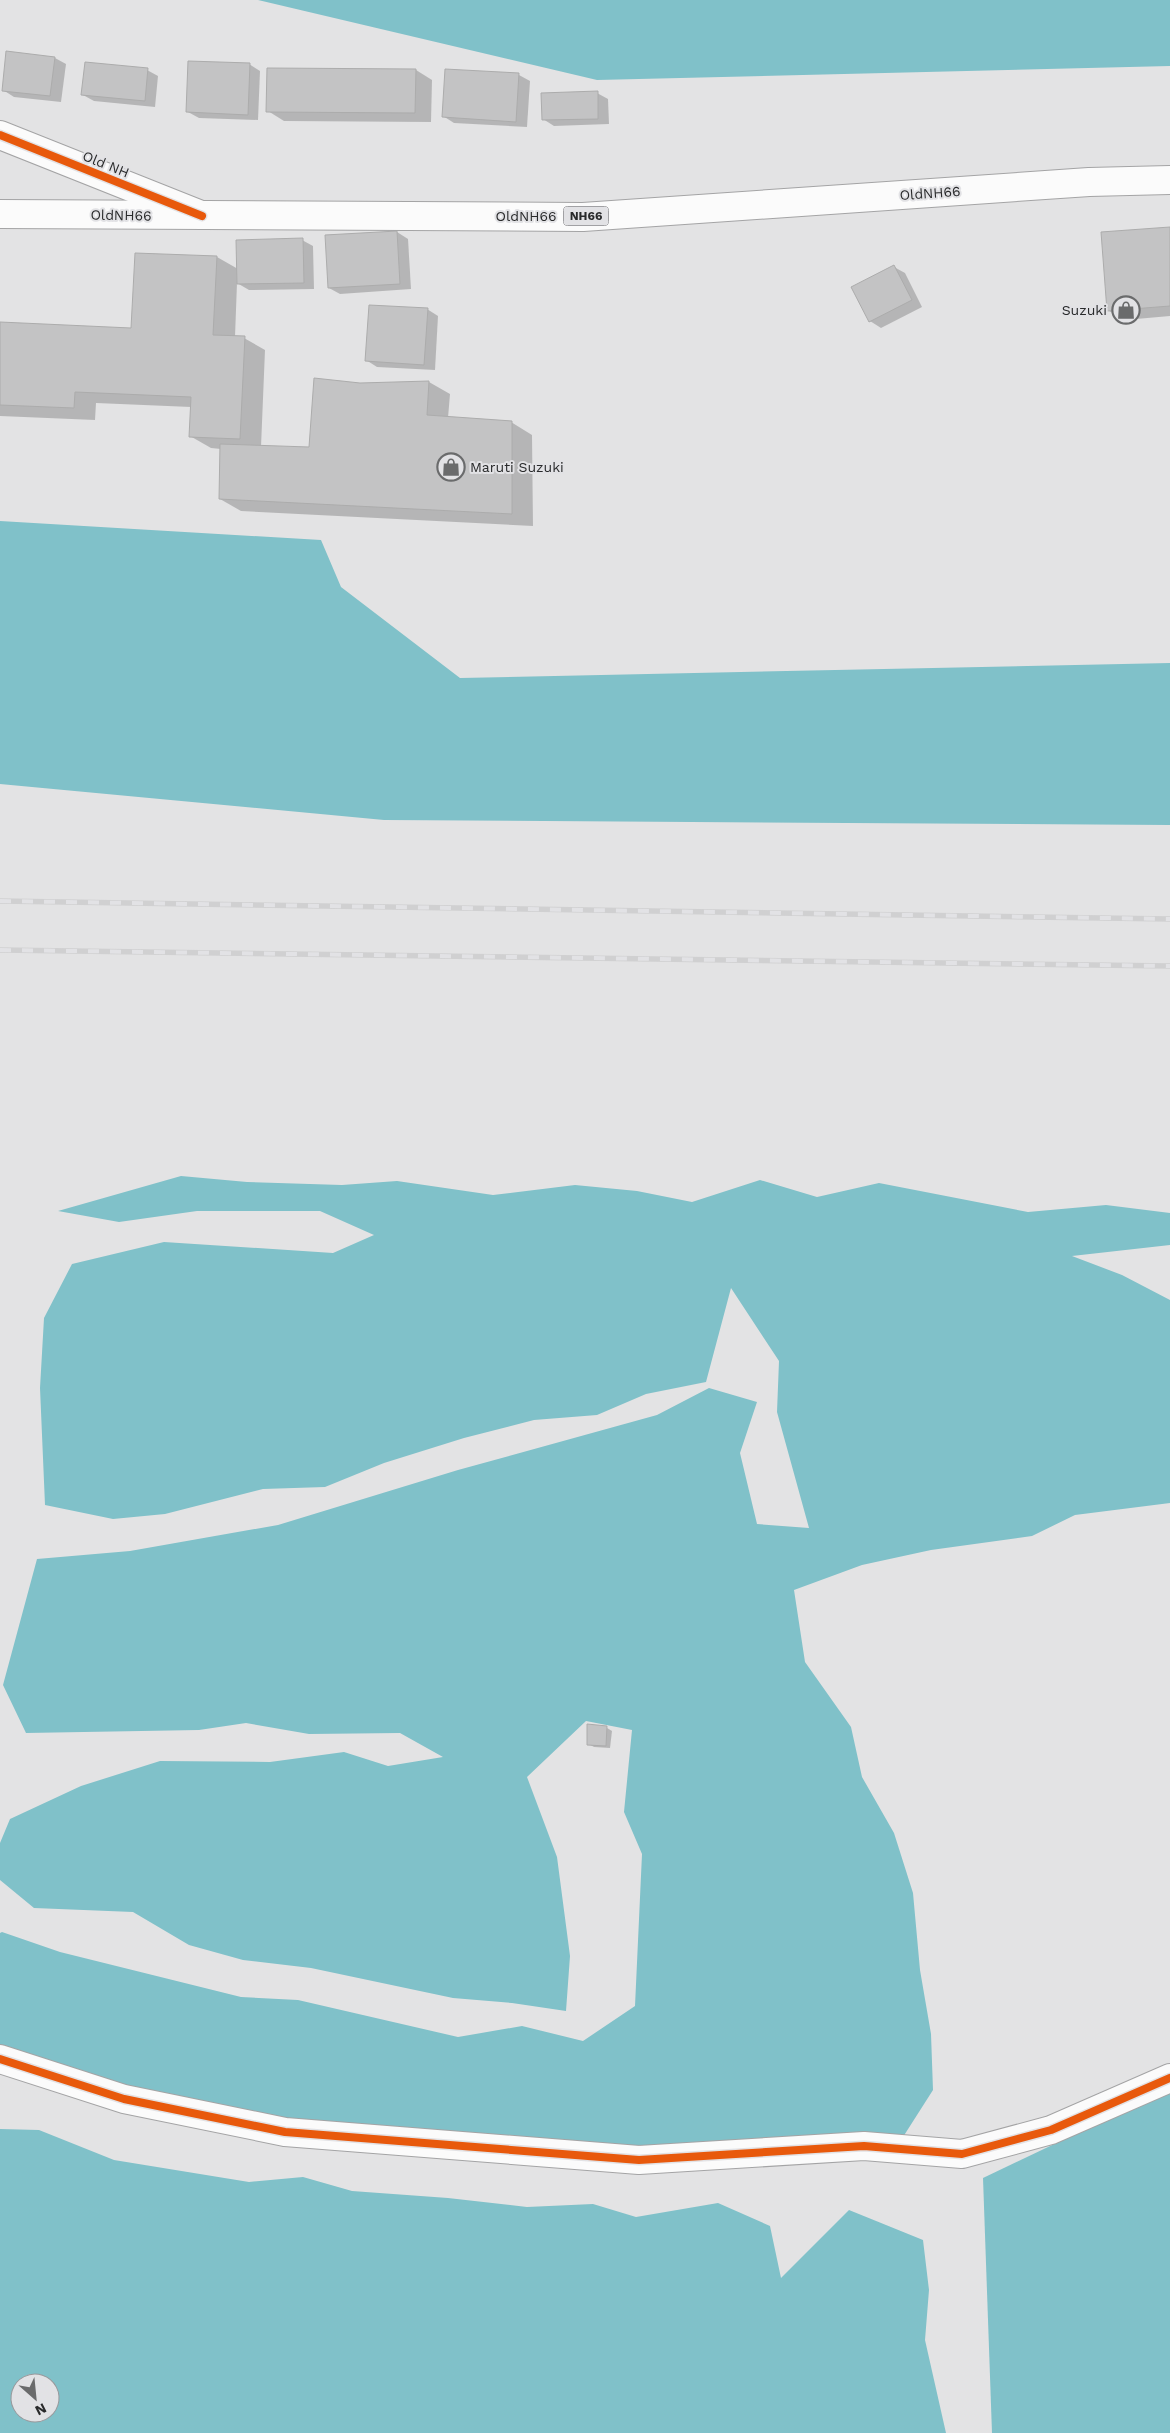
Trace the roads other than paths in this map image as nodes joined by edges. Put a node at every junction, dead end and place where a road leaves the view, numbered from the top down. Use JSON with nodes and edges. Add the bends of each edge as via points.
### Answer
{"nodes":[{"id":1,"x":0,"y":135,"type":"edge"},
{"id":2,"x":1170,"y":180,"type":"edge"},
{"id":3,"x":0,"y":214,"type":"edge"},
{"id":4,"x":202,"y":216,"type":"junction"},
{"id":5,"x":0,"y":2059,"type":"edge"},
{"id":6,"x":1170,"y":2078,"type":"edge"}],
"edges":[{"from":1,"to":4,"type":"street","name":"Old NH"},
{"from":2,"to":4,"type":"street","name":"OldNH66","number":"NH66","via":[[1079,182],[583,216]]},
{"from":3,"to":4,"type":"street","name":"OldNH66","number":"NH66"},
{"from":5,"to":6,"type":"street","via":[[124,2099],[285,2132],[639,2160],[864,2146],[962,2154],[1051,2130]]}]}
